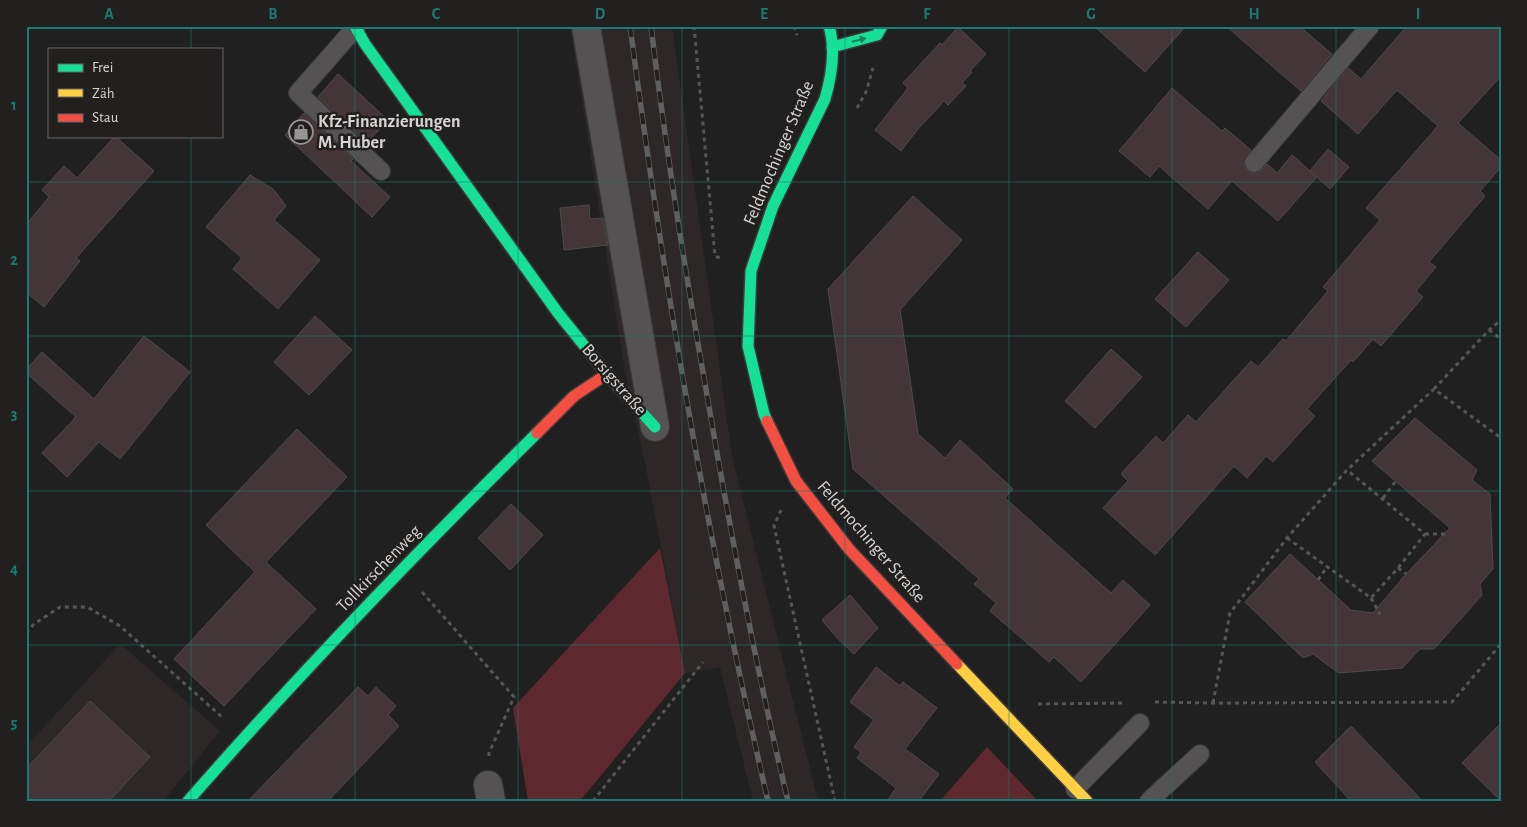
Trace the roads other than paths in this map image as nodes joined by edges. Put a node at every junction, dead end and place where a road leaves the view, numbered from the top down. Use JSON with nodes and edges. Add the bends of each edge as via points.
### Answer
{"nodes":[{"id":1,"x":586,"y":26,"type":"edge"},
{"id":2,"x":829,"y":26,"type":"edge"},
{"id":3,"x":1370,"y":26,"type":"edge"},
{"id":4,"x":355,"y":27,"type":"edge"},
{"id":5,"x":879,"y":31,"type":"edge"},
{"id":6,"x":832,"y":47,"type":"junction"},
{"id":7,"x":1254,"y":163,"type":"dead end"},
{"id":8,"x":381,"y":171,"type":"dead end"},
{"id":9,"x":607,"y":374,"type":"junction"},
{"id":10,"x":655,"y":427,"type":"joint"},
{"id":11,"x":1140,"y":723,"type":"dead end"},
{"id":12,"x":1200,"y":754,"type":"dead end"},
{"id":13,"x":1081,"y":795,"type":"edge"},
{"id":14,"x":188,"y":801,"type":"edge"},
{"id":15,"x":1149,"y":801,"type":"edge"}],
"edges":[{"from":1,"to":10,"type":"street","name":"Borsigstraße"},
{"from":2,"to":6,"type":"street","name":"Feldmochinger Straße"},
{"from":3,"to":7,"type":"lane"},
{"from":4,"to":8,"type":"lane","via":[[298,93]]},
{"from":4,"to":9,"type":"street","name":"Borsigstraße","via":[[508,245]]},
{"from":6,"to":5,"type":"street","one_way":true},
{"from":6,"to":13,"type":"street","name":"Feldmochinger Straße","via":[[825,99],[773,206],[750,271],[748,346],[764,414],[796,481],[849,549]]},
{"from":9,"to":10,"type":"street","name":"Borsigstraße"},
{"from":9,"to":14,"type":"street","name":"Tollkirschenweg","via":[[574,396],[402,569]]},
{"from":11,"to":13,"type":"lane"},
{"from":12,"to":15,"type":"lane"}]}
